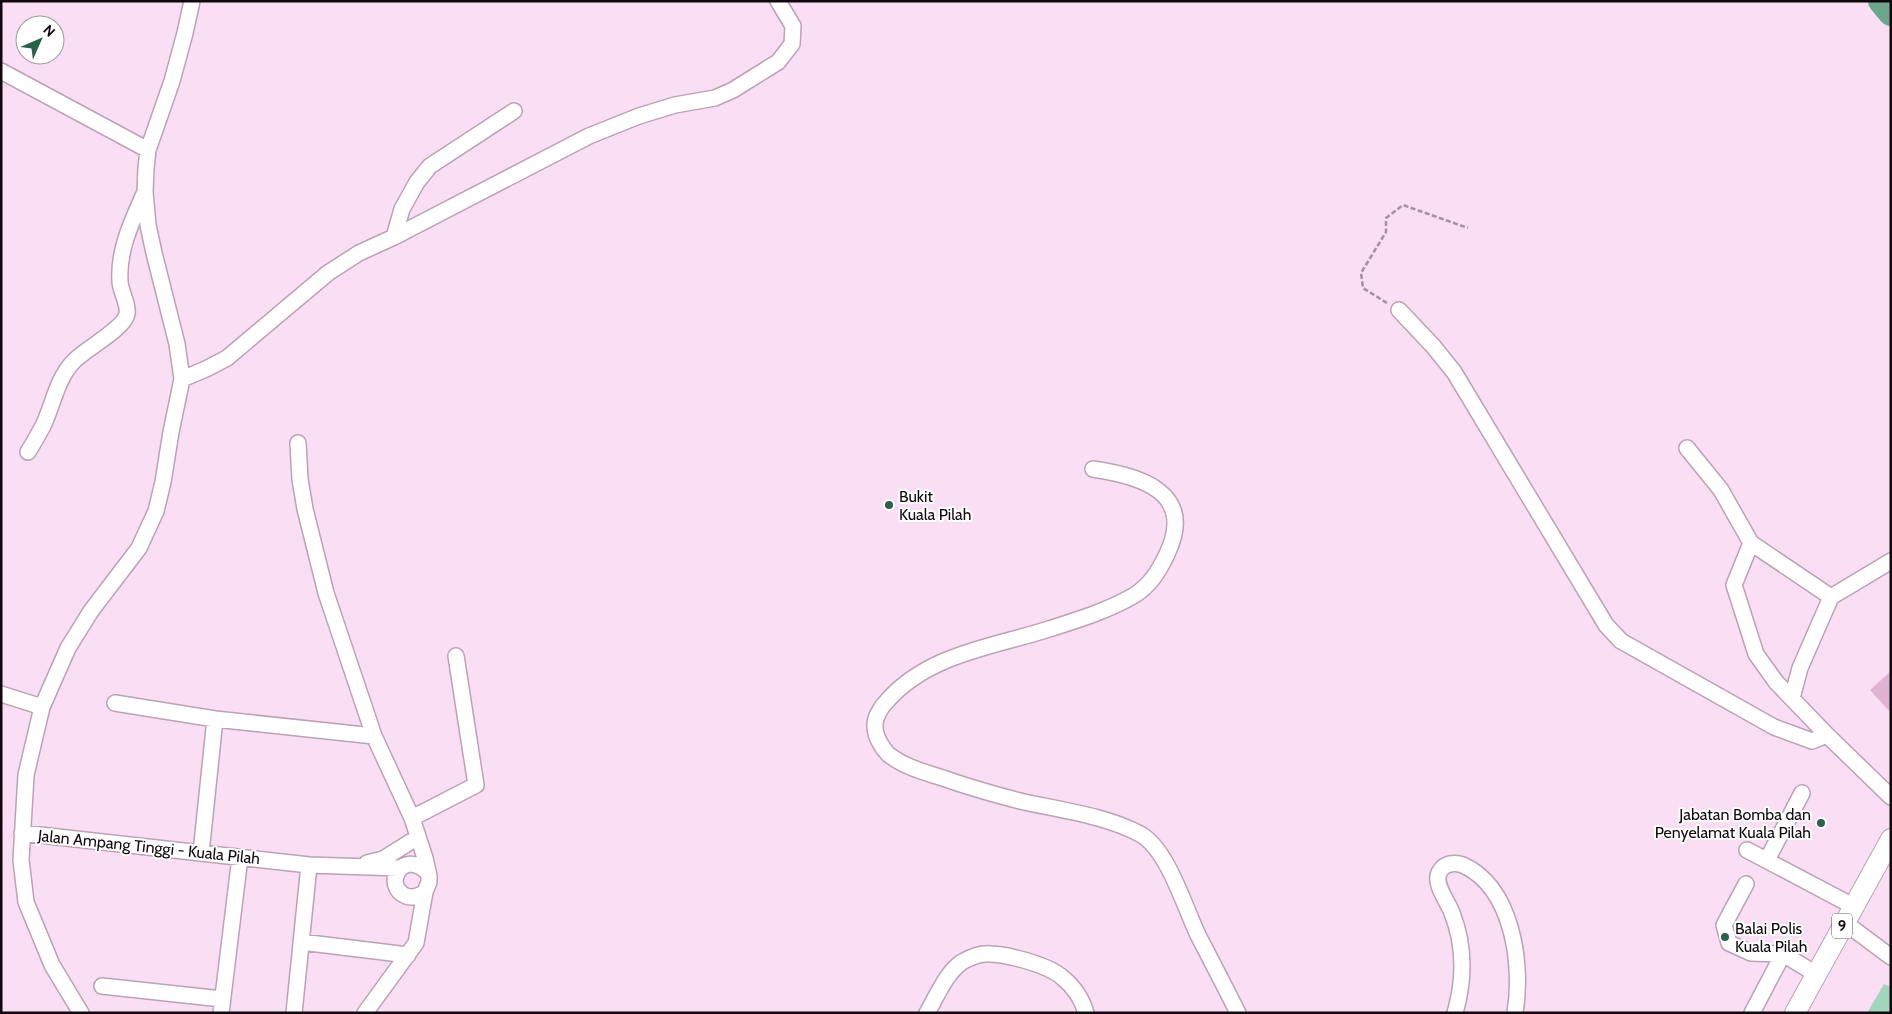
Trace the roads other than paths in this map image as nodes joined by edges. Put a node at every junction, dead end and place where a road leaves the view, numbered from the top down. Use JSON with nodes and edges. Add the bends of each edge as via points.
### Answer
{"nodes":[{"id":1,"x":192,"y":1,"type":"edge"},
{"id":2,"x":778,"y":1,"type":"edge"},
{"id":3,"x":1,"y":71,"type":"edge"},
{"id":4,"x":514,"y":112,"type":"dead end"},
{"id":5,"x":148,"y":150,"type":"junction"},
{"id":6,"x":145,"y":192,"type":"junction"},
{"id":7,"x":394,"y":237,"type":"junction"},
{"id":8,"x":1400,"y":310,"type":"road end"},
{"id":9,"x":182,"y":379,"type":"junction"},
{"id":10,"x":298,"y":443,"type":"dead end"},
{"id":11,"x":1687,"y":448,"type":"dead end"},
{"id":12,"x":28,"y":452,"type":"dead end"},
{"id":13,"x":1093,"y":469,"type":"dead end"},
{"id":14,"x":1751,"y":543,"type":"junction"},
{"id":15,"x":1891,"y":561,"type":"edge"},
{"id":16,"x":1831,"y":596,"type":"junction"},
{"id":17,"x":456,"y":656,"type":"dead end"},
{"id":18,"x":1,"y":694,"type":"edge"},
{"id":19,"x":1792,"y":698,"type":"junction"},
{"id":20,"x":115,"y":703,"type":"dead end"},
{"id":21,"x":42,"y":707,"type":"junction"},
{"id":22,"x":215,"y":719,"type":"junction"},
{"id":23,"x":1827,"y":735,"type":"junction"},
{"id":24,"x":374,"y":736,"type":"junction"},
{"id":25,"x":1802,"y":793,"type":"dead end"},
{"id":26,"x":1891,"y":797,"type":"edge"},
{"id":27,"x":412,"y":818,"type":"junction"},
{"id":28,"x":22,"y":834,"type":"junction"},
{"id":29,"x":1891,"y":839,"type":"edge"},
{"id":30,"x":410,"y":842,"type":"junction"},
{"id":31,"x":1747,"y":850,"type":"dead end"},
{"id":32,"x":201,"y":853,"type":"junction"},
{"id":33,"x":240,"y":857,"type":"junction"},
{"id":34,"x":1767,"y":860,"type":"junction"},
{"id":35,"x":309,"y":865,"type":"junction"},
{"id":36,"x":403,"y":866,"type":"junction"},
{"id":37,"x":350,"y":867,"type":"junction"},
{"id":38,"x":427,"y":872,"type":"junction"},
{"id":39,"x":395,"y":883,"type":"junction"},
{"id":40,"x":1746,"y":884,"type":"dead end"},
{"id":41,"x":425,"y":892,"type":"junction"},
{"id":42,"x":410,"y":897,"type":"junction"},
{"id":43,"x":1849,"y":914,"type":"junction"},
{"id":44,"x":301,"y":942,"type":"junction"},
{"id":45,"x":412,"y":949,"type":"junction"},
{"id":46,"x":1783,"y":954,"type":"junction"},
{"id":47,"x":1891,"y":957,"type":"edge"},
{"id":48,"x":1816,"y":974,"type":"junction"},
{"id":49,"x":102,"y":986,"type":"dead end"},
{"id":50,"x":222,"y":1006,"type":"edge"},
{"id":51,"x":81,"y":1013,"type":"edge"},
{"id":52,"x":294,"y":1013,"type":"edge"},
{"id":53,"x":366,"y":1013,"type":"edge"},
{"id":54,"x":928,"y":1013,"type":"edge"},
{"id":55,"x":1086,"y":1013,"type":"edge"},
{"id":56,"x":1238,"y":1013,"type":"edge"},
{"id":57,"x":1455,"y":1013,"type":"edge"},
{"id":58,"x":1514,"y":1013,"type":"edge"},
{"id":59,"x":1752,"y":1013,"type":"edge"},
{"id":60,"x":1795,"y":1013,"type":"edge"}],
"edges":[{"from":1,"to":5,"type":"street","name":"Jalan Ampang Tinggi - Kuala Pilah","via":[[172,81]]},
{"from":2,"to":7,"type":"street","via":[[794,26],[792,44],[778,62],[733,90],[715,98],[675,105],[640,116],[588,136]]},
{"from":3,"to":5,"type":"street"},
{"from":4,"to":7,"type":"street","via":[[430,166],[402,209]]},
{"from":5,"to":6,"type":"street","name":"Jalan Ampang Tinggi - Kuala Pilah"},
{"from":6,"to":9,"type":"street","name":"Jalan Ampang Tinggi - Kuala Pilah","via":[[154,253],[166,293]]},
{"from":6,"to":12,"type":"street","via":[[122,255],[120,281],[127,313],[123,322],[68,367],[43,426]]},
{"from":7,"to":9,"type":"street","via":[[359,253],[328,273],[227,358]]},
{"from":8,"to":23,"type":"street","via":[[1454,372],[1606,625],[1620,641],[1774,727],[1812,741]]},
{"from":9,"to":21,"type":"street","name":"Jalan Ampang Tinggi - Kuala Pilah","via":[[163,482],[150,528],[68,648]]},
{"from":10,"to":24,"type":"street","via":[[305,509],[326,593]]},
{"from":11,"to":14,"type":"street","via":[[1721,490]]},
{"from":13,"to":56,"type":"street","via":[[1141,480],[1161,492],[1170,504],[1176,516],[1175,534],[1160,570],[1134,596],[1096,613],[976,649],[940,662],[909,680],[883,705],[875,726],[878,738],[886,752],[919,771],[971,788],[1085,815],[1149,840],[1168,867]]},
{"from":14,"to":16,"type":"street"},
{"from":14,"to":19,"type":"street","via":[[1734,584],[1756,654]]},
{"from":15,"to":16,"type":"street"},
{"from":16,"to":19,"type":"street","via":[[1800,668]]},
{"from":17,"to":27,"type":"street","via":[[476,785]]},
{"from":18,"to":21,"type":"street"},
{"from":19,"to":23,"type":"street"},
{"from":20,"to":22,"type":"street"},
{"from":21,"to":28,"type":"street","name":"Jalan Ampang Tinggi - Kuala Pilah","via":[[26,775]]},
{"from":22,"to":24,"type":"street"},
{"from":22,"to":32,"type":"street"},
{"from":23,"to":26,"type":"street"},
{"from":24,"to":27,"type":"street"},
{"from":25,"to":34,"type":"street"},
{"from":27,"to":30,"type":"street"},
{"from":27,"to":38,"type":"street"},
{"from":28,"to":32,"type":"street","name":"Jalan Ampang Tinggi - Kuala Pilah"},
{"from":28,"to":51,"type":"street","via":[[21,860],[26,902],[52,965]]},
{"from":29,"to":43,"type":"main road","number":"9"},
{"from":30,"to":36,"type":"street"},
{"from":30,"to":37,"type":"street","via":[[383,859]]},
{"from":31,"to":34,"type":"street"},
{"from":32,"to":33,"type":"street","name":"Jalan Ampang Tinggi - Kuala Pilah"},
{"from":33,"to":35,"type":"street","name":"Jalan Ampang Tinggi - Kuala Pilah"},
{"from":33,"to":50,"type":"street"},
{"from":34,"to":43,"type":"street"},
{"from":35,"to":37,"type":"street","name":"Jalan Ampang Tinggi - Kuala Pilah"},
{"from":35,"to":44,"type":"street"},
{"from":36,"to":37,"type":"street","name":"Jalan Ampang Tinggi - Kuala Pilah"},
{"from":36,"to":38,"type":"street","via":[[414,863]]},
{"from":36,"to":39,"type":"street"},
{"from":37,"to":39,"type":"street","name":"Jalan Ampang Tinggi - Kuala Pilah"},
{"from":38,"to":41,"type":"street","via":[[429,882]]},
{"from":39,"to":42,"type":"street","via":[[400,892]]},
{"from":40,"to":46,"type":"street","via":[[1724,925],[1729,943],[1751,953]]},
{"from":41,"to":42,"type":"street"},
{"from":41,"to":45,"type":"street"},
{"from":42,"to":45,"type":"street"},
{"from":43,"to":47,"type":"street"},
{"from":43,"to":48,"type":"main road","number":"9"},
{"from":44,"to":45,"type":"street"},
{"from":44,"to":52,"type":"street"},
{"from":45,"to":53,"type":"street"},
{"from":46,"to":48,"type":"street"},
{"from":46,"to":59,"type":"street"},
{"from":48,"to":60,"type":"main road","number":"9"},
{"from":49,"to":50,"type":"street"},
{"from":54,"to":55,"type":"street","via":[[952,972],[961,963],[974,956],[991,954],[1023,960],[1062,977],[1083,1003]]},
{"from":57,"to":58,"type":"street","via":[[1464,967],[1461,943],[1437,879],[1439,871],[1453,863],[1475,871],[1502,903],[1517,966]]}]}
